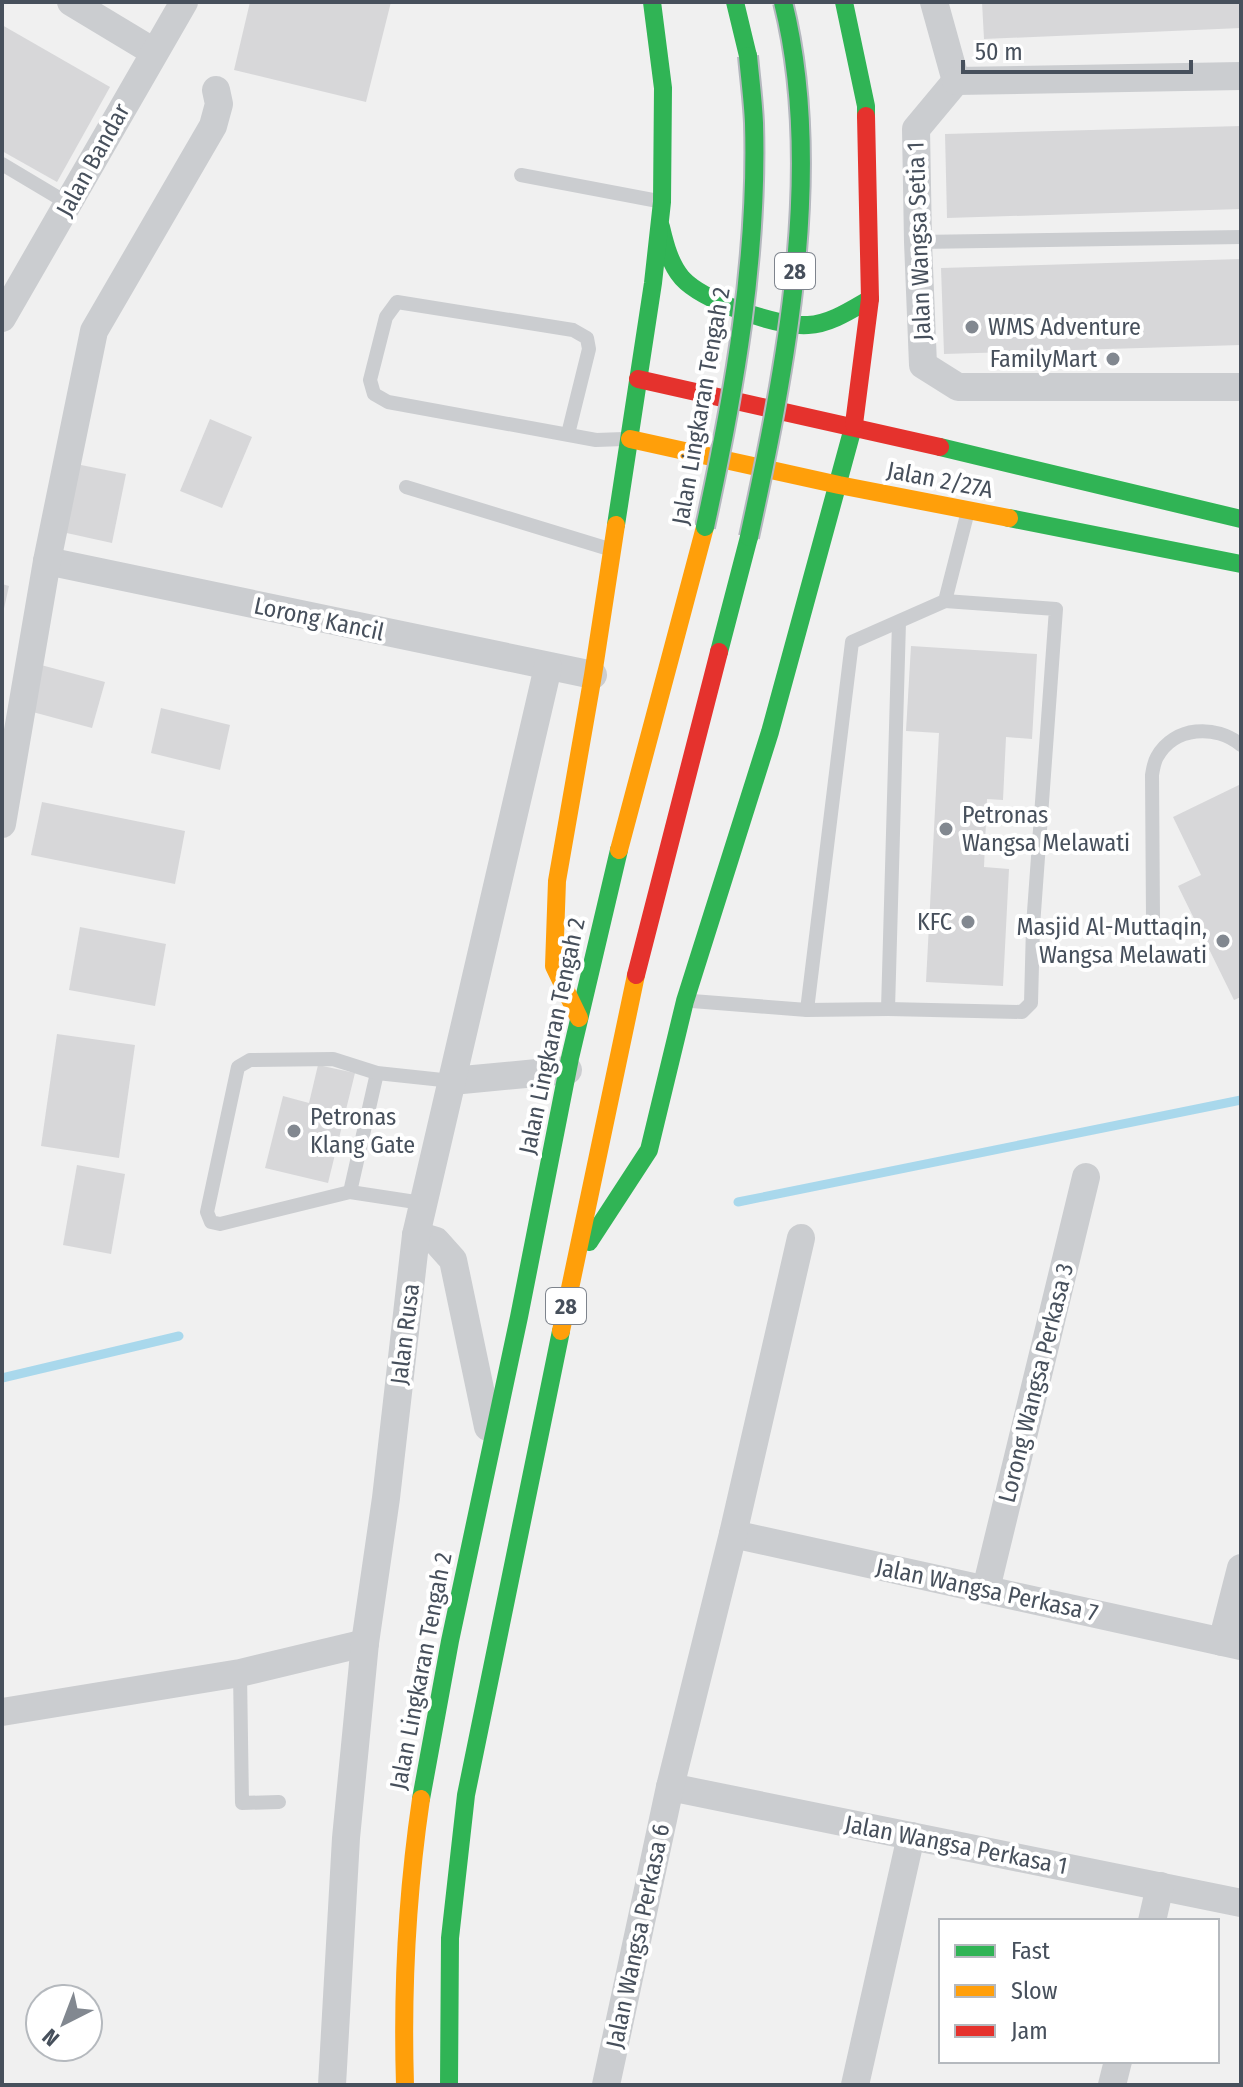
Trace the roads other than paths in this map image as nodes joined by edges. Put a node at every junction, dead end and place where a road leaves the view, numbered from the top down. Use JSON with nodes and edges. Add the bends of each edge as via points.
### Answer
{"nodes":[{"id":1,"x":71,"y":2,"type":"edge"},
{"id":2,"x":184,"y":2,"type":"edge"},
{"id":3,"x":652,"y":2,"type":"edge"},
{"id":4,"x":735,"y":2,"type":"edge"},
{"id":5,"x":783,"y":2,"type":"edge"},
{"id":6,"x":844,"y":2,"type":"edge"},
{"id":7,"x":934,"y":2,"type":"edge"},
{"id":8,"x":154,"y":52,"type":"junction"},
{"id":9,"x":1241,"y":76,"type":"edge"},
{"id":10,"x":956,"y":81,"type":"junction"},
{"id":11,"x":216,"y":90,"type":"dead end"},
{"id":12,"x":2,"y":164,"type":"edge"},
{"id":13,"x":521,"y":175,"type":"dead end"},
{"id":14,"x":662,"y":202,"type":"junction"},
{"id":15,"x":69,"y":204,"type":"junction"},
{"id":16,"x":660,"y":223,"type":"junction"},
{"id":17,"x":1241,"y":237,"type":"edge"},
{"id":18,"x":918,"y":242,"type":"junction"},
{"id":19,"x":870,"y":299,"type":"junction"},
{"id":20,"x":2,"y":318,"type":"edge"},
{"id":21,"x":638,"y":379,"type":"junction"},
{"id":22,"x":1241,"y":387,"type":"edge"},
{"id":23,"x":854,"y":426,"type":"junction"},
{"id":24,"x":568,"y":434,"type":"junction"},
{"id":25,"x":630,"y":439,"type":"junction"},
{"id":26,"x":839,"y":485,"type":"junction"},
{"id":27,"x":406,"y":487,"type":"dead end"},
{"id":28,"x":968,"y":510,"type":"junction"},
{"id":29,"x":1241,"y":519,"type":"edge"},
{"id":30,"x":612,"y":550,"type":"junction"},
{"id":31,"x":47,"y":561,"type":"junction"},
{"id":32,"x":1241,"y":564,"type":"edge"},
{"id":33,"x":945,"y":601,"type":"junction"},
{"id":34,"x":899,"y":622,"type":"junction"},
{"id":35,"x":548,"y":667,"type":"junction"},
{"id":36,"x":593,"y":675,"type":"junction"},
{"id":37,"x":1241,"y":745,"type":"edge"},
{"id":38,"x":2,"y":824,"type":"edge"},
{"id":39,"x":1153,"y":918,"type":"dead end"},
{"id":40,"x":685,"y":1001,"type":"junction"},
{"id":41,"x":888,"y":1009,"type":"junction"},
{"id":42,"x":807,"y":1010,"type":"junction"},
{"id":43,"x":579,"y":1018,"type":"junction"},
{"id":44,"x":568,"y":1070,"type":"junction"},
{"id":45,"x":377,"y":1073,"type":"junction"},
{"id":46,"x":452,"y":1081,"type":"junction"},
{"id":47,"x":1086,"y":1177,"type":"dead end"},
{"id":48,"x":350,"y":1192,"type":"junction"},
{"id":49,"x":422,"y":1203,"type":"junction"},
{"id":50,"x":416,"y":1235,"type":"junction"},
{"id":51,"x":801,"y":1238,"type":"dead end"},
{"id":52,"x":574,"y":1265,"type":"junction"},
{"id":53,"x":492,"y":1444,"type":"junction"},
{"id":54,"x":733,"y":1534,"type":"junction"},
{"id":55,"x":1241,"y":1568,"type":"edge"},
{"id":56,"x":986,"y":1589,"type":"junction"},
{"id":57,"x":365,"y":1643,"type":"junction"},
{"id":58,"x":1231,"y":1644,"type":"edge"},
{"id":59,"x":240,"y":1673,"type":"junction"},
{"id":60,"x":2,"y":1712,"type":"edge"},
{"id":61,"x":670,"y":1787,"type":"junction"},
{"id":62,"x":279,"y":1802,"type":"dead end"},
{"id":63,"x":911,"y":1836,"type":"junction"},
{"id":64,"x":1160,"y":1886,"type":"junction"},
{"id":65,"x":1241,"y":1903,"type":"edge"},
{"id":66,"x":1152,"y":1919,"type":"edge"},
{"id":67,"x":1118,"y":2063,"type":"edge"},
{"id":68,"x":332,"y":2085,"type":"edge"},
{"id":69,"x":405,"y":2085,"type":"edge"},
{"id":70,"x":449,"y":2085,"type":"edge"},
{"id":71,"x":606,"y":2085,"type":"edge"},
{"id":72,"x":855,"y":2085,"type":"edge"},
{"id":73,"x":1112,"y":2085,"type":"edge"}],
"edges":[{"from":1,"to":8,"type":"street"},
{"from":2,"to":8,"type":"street","name":"Jalan Bandar"},
{"from":3,"to":14,"type":"main road","via":[[663,88]]},
{"from":4,"to":43,"type":"main road","name":"Jalan Lingkaran Tengah 2","number":"28","bridge":true,"via":[[748,56],[754,125],[754,198],[740,344],[705,527]]},
{"from":5,"to":52,"type":"main road","number":"28","bridge":true,"via":[[800,123],[800,200],[774,421],[641,953]]},
{"from":6,"to":19,"type":"main road","via":[[866,106]]},
{"from":7,"to":10,"type":"street"},
{"from":8,"to":15,"type":"street","name":"Jalan Bandar"},
{"from":9,"to":10,"type":"street"},
{"from":10,"to":18,"type":"street","name":"Jalan Wangsa Setia 1","via":[[916,129]]},
{"from":11,"to":31,"type":"street","via":[[219,104],[213,126],[94,331]]},
{"from":12,"to":15,"type":"lane"},
{"from":13,"to":14,"type":"lane"},
{"from":14,"to":16,"type":"main road"},
{"from":15,"to":20,"type":"street","name":"Jalan Bandar"},
{"from":16,"to":19,"type":"main road","via":[[683,280],[708,298],[805,326],[845,314]]},
{"from":16,"to":21,"type":"main road"},
{"from":17,"to":18,"type":"lane"},
{"from":18,"to":22,"type":"street","name":"Jalan Wangsa Setia 1","via":[[923,365],[958,387]]},
{"from":19,"to":23,"type":"main road"},
{"from":21,"to":23,"type":"main road","name":"Jalan 2/27A"},
{"from":21,"to":25,"type":"main road"},
{"from":23,"to":26,"type":"main road"},
{"from":23,"to":29,"type":"main road","name":"Jalan 2/27A"},
{"from":24,"to":24,"type":"lane","via":[[388,402],[374,394],[370,380],[386,317],[397,302],[573,330],[587,338],[589,349]]},
{"from":24,"to":25,"type":"lane"},
{"from":25,"to":26,"type":"main road","name":"Jalan 2/27A"},
{"from":25,"to":30,"type":"main road"},
{"from":26,"to":28,"type":"main road","name":"Jalan 2/27A"},
{"from":26,"to":40,"type":"main road","via":[[770,732]]},
{"from":27,"to":30,"type":"lane"},
{"from":28,"to":32,"type":"main road","name":"Jalan 2/27A"},
{"from":28,"to":33,"type":"lane"},
{"from":30,"to":36,"type":"main road"},
{"from":31,"to":35,"type":"street","name":"Lorong Kancil"},
{"from":31,"to":38,"type":"street"},
{"from":33,"to":34,"type":"lane"},
{"from":33,"to":41,"type":"lane","via":[[1056,609],[1031,1003],[1022,1012]]},
{"from":34,"to":41,"type":"lane"},
{"from":34,"to":42,"type":"lane","via":[[852,642]]},
{"from":35,"to":36,"type":"street","name":"Lorong Kancil"},
{"from":35,"to":46,"type":"street","name":"Jalan Rusa"},
{"from":36,"to":43,"type":"main road","via":[[557,881],[554,966]]},
{"from":37,"to":39,"type":"lane","via":[[1212,731],[1190,731],[1166,744],[1155,758]]},
{"from":40,"to":42,"type":"lane"},
{"from":40,"to":52,"type":"main road","via":[[649,1150]]},
{"from":41,"to":42,"type":"lane"},
{"from":43,"to":44,"type":"main road","name":"Jalan Lingkaran Tengah 2","number":"28"},
{"from":44,"to":46,"type":"street"},
{"from":44,"to":53,"type":"main road","name":"Jalan Lingkaran Tengah 2","number":"28"},
{"from":45,"to":46,"type":"lane"},
{"from":45,"to":48,"type":"lane"},
{"from":45,"to":48,"type":"lane","via":[[333,1059],[250,1060],[238,1067],[207,1212],[211,1222],[220,1224]]},
{"from":46,"to":49,"type":"street","name":"Jalan Rusa"},
{"from":47,"to":56,"type":"street","name":"Lorong Wangsa Perkasa 3"},
{"from":48,"to":49,"type":"lane"},
{"from":49,"to":50,"type":"street","name":"Jalan Rusa"},
{"from":50,"to":53,"type":"street","via":[[436,1241],[453,1260]]},
{"from":50,"to":57,"type":"street","name":"Jalan Rusa"},
{"from":51,"to":54,"type":"street","name":"Jalan Wangsa Perkasa 6"},
{"from":52,"to":70,"type":"main road","number":"28","via":[[466,1795],[450,1938]]},
{"from":53,"to":69,"type":"main road","name":"Jalan Lingkaran Tengah 2","number":"28","via":[[440,1684],[416,1826],[406,1936]]},
{"from":54,"to":56,"type":"street","name":"Jalan Wangsa Perkasa 7"},
{"from":54,"to":61,"type":"street","name":"Jalan Wangsa Perkasa 6"},
{"from":55,"to":58,"type":"street"},
{"from":56,"to":58,"type":"street","name":"Jalan Wangsa Perkasa 7"},
{"from":57,"to":59,"type":"street"},
{"from":57,"to":68,"type":"street","name":"Jalan Rusa","via":[[346,1838]]},
{"from":59,"to":60,"type":"street"},
{"from":59,"to":62,"type":"lane","via":[[242,1803]]},
{"from":61,"to":63,"type":"street","name":"Jalan Wangsa Perkasa 1"},
{"from":61,"to":71,"type":"street","name":"Jalan Wangsa Perkasa 6"},
{"from":63,"to":64,"type":"street","name":"Jalan Wangsa Perkasa 1"},
{"from":63,"to":72,"type":"street"},
{"from":64,"to":65,"type":"street","name":"Jalan Wangsa Perkasa 1"},
{"from":64,"to":66,"type":"street"},
{"from":67,"to":73,"type":"street"}]}
